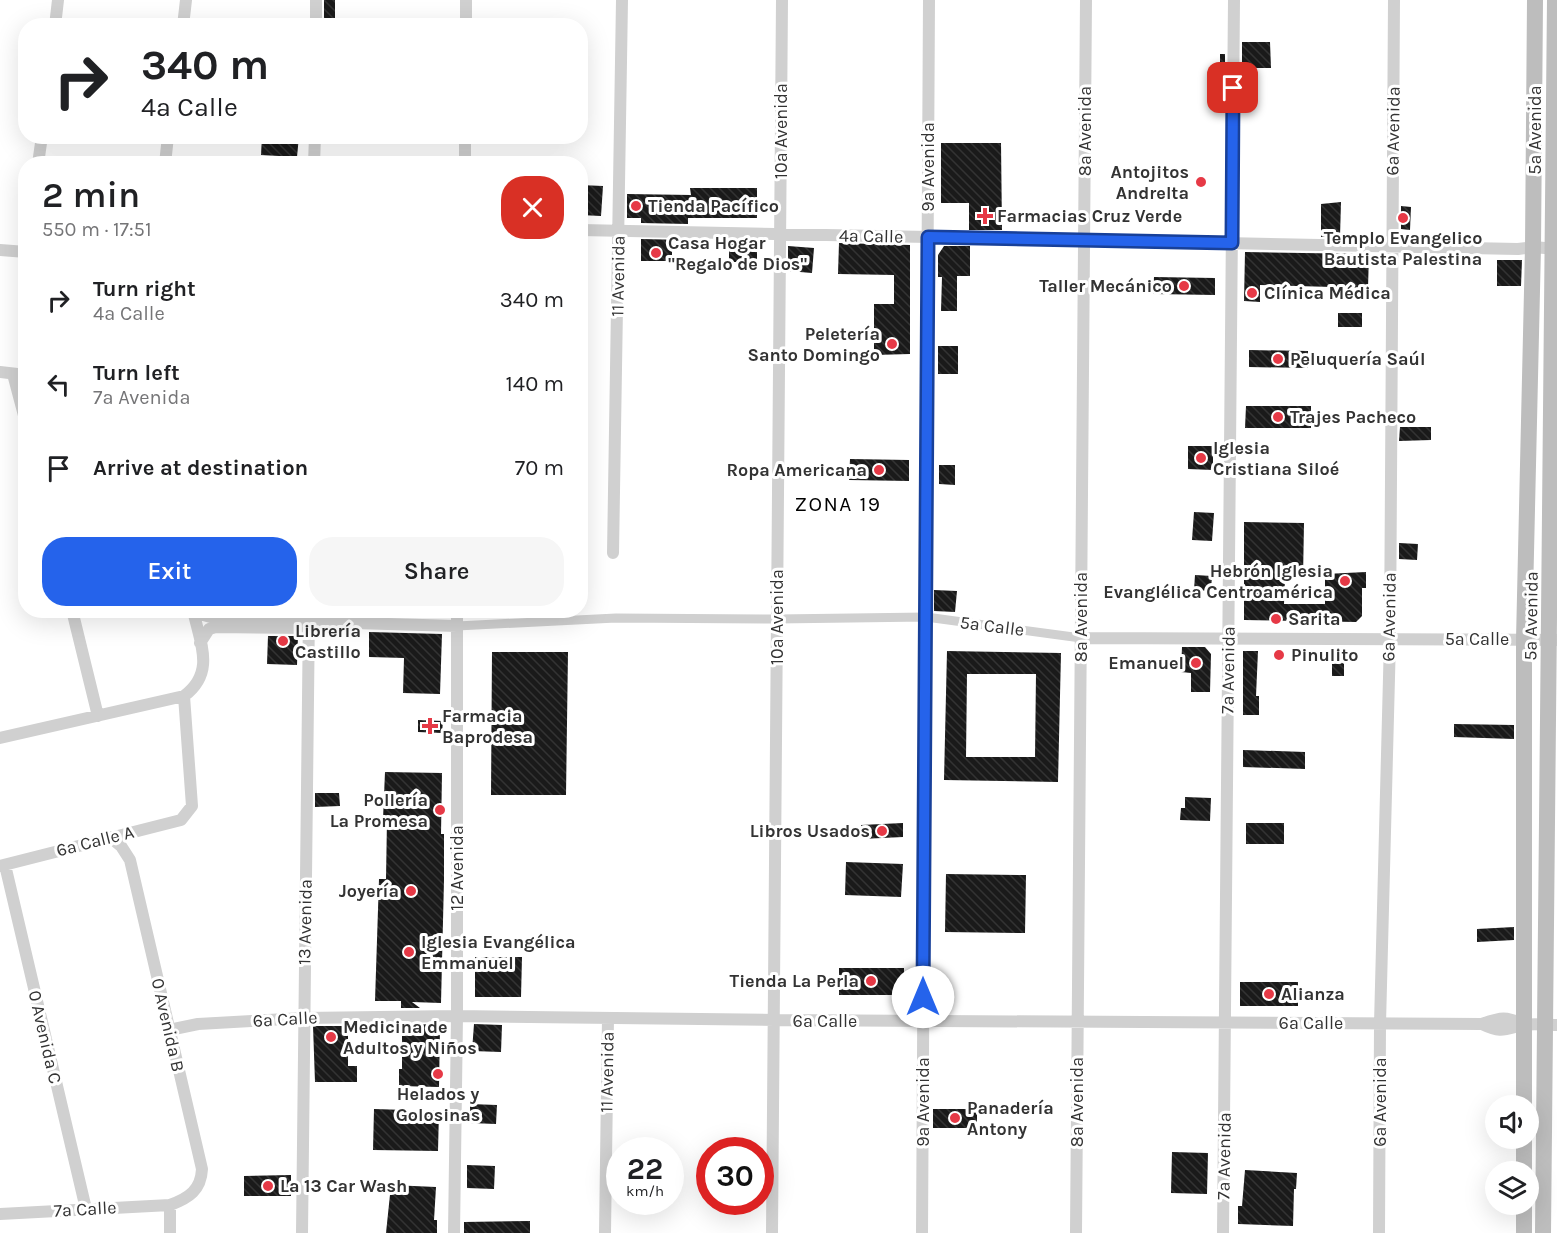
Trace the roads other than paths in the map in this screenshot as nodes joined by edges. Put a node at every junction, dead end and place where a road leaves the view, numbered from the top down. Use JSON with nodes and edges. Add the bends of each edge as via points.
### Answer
{"nodes":[{"id":1,"x":58,"y":0,"type":"edge"},
{"id":2,"x":186,"y":0,"type":"edge"},
{"id":3,"x":316,"y":0,"type":"edge"},
{"id":4,"x":466,"y":0,"type":"edge"},
{"id":5,"x":622,"y":0,"type":"edge"},
{"id":6,"x":782,"y":0,"type":"edge"},
{"id":7,"x":930,"y":0,"type":"edge"},
{"id":8,"x":1086,"y":0,"type":"edge"},
{"id":9,"x":1234,"y":0,"type":"edge"},
{"id":10,"x":1394,"y":0,"type":"edge"},
{"id":11,"x":1535,"y":0,"type":"edge"},
{"id":12,"x":1555,"y":0,"type":"edge"},
{"id":13,"x":56,"y":18,"type":"edge"},
{"id":14,"x":184,"y":18,"type":"edge"},
{"id":15,"x":316,"y":18,"type":"edge"},
{"id":16,"x":466,"y":18,"type":"edge"},
{"id":17,"x":588,"y":230,"type":"edge"},
{"id":18,"x":619,"y":231,"type":"junction"},
{"id":19,"x":780,"y":234,"type":"junction"},
{"id":20,"x":928,"y":237,"type":"junction"},
{"id":21,"x":1084,"y":240,"type":"junction"},
{"id":22,"x":1232,"y":243,"type":"junction"},
{"id":23,"x":1392,"y":246,"type":"junction"},
{"id":24,"x":1533,"y":247,"type":"junction"},
{"id":25,"x":1555,"y":249,"type":"edge"},
{"id":26,"x":0,"y":250,"type":"edge"},
{"id":27,"x":18,"y":251,"type":"edge"},
{"id":28,"x":0,"y":372,"type":"edge"},
{"id":29,"x":18,"y":374,"type":"edge"},
{"id":30,"x":613,"y":553,"type":"dead end"},
{"id":31,"x":926,"y":617,"type":"junction"},
{"id":32,"x":74,"y":618,"type":"edge"},
{"id":33,"x":195,"y":618,"type":"edge"},
{"id":34,"x":214,"y":618,"type":"edge"},
{"id":35,"x":457,"y":618,"type":"edge"},
{"id":36,"x":777,"y":619,"type":"junction"},
{"id":37,"x":311,"y":620,"type":"edge"},
{"id":38,"x":457,"y":626,"type":"junction"},
{"id":39,"x":1081,"y":638,"type":"junction"},
{"id":40,"x":1228,"y":638,"type":"junction"},
{"id":41,"x":1390,"y":639,"type":"junction"},
{"id":42,"x":1524,"y":640,"type":"junction"},
{"id":43,"x":1554,"y":640,"type":"edge"},
{"id":44,"x":200,"y":643,"type":"junction"},
{"id":45,"x":184,"y":696,"type":"junction"},
{"id":46,"x":98,"y":716,"type":"junction"},
{"id":47,"x":0,"y":738,"type":"edge"},
{"id":48,"x":110,"y":837,"type":"junction"},
{"id":49,"x":2,"y":865,"type":"edge"},
{"id":50,"x":457,"y":1016,"type":"junction"},
{"id":51,"x":304,"y":1018,"type":"junction"},
{"id":52,"x":608,"y":1018,"type":"junction"},
{"id":53,"x":774,"y":1020,"type":"junction"},
{"id":54,"x":923,"y":1021,"type":"junction"},
{"id":55,"x":1078,"y":1022,"type":"junction"},
{"id":56,"x":1225,"y":1023,"type":"junction"},
{"id":57,"x":1380,"y":1024,"type":"junction"},
{"id":58,"x":1525,"y":1025,"type":"junction"},
{"id":59,"x":1551,"y":1025,"type":"edge"},
{"id":60,"x":169,"y":1030,"type":"junction"},
{"id":61,"x":1524,"y":1095,"type":"edge"},
{"id":62,"x":170,"y":1205,"type":"junction"},
{"id":63,"x":86,"y":1209,"type":"junction"},
{"id":64,"x":0,"y":1214,"type":"edge"},
{"id":65,"x":1524,"y":1215,"type":"edge"},
{"id":66,"x":170,"y":1233,"type":"edge"},
{"id":67,"x":302,"y":1233,"type":"edge"},
{"id":68,"x":454,"y":1233,"type":"edge"},
{"id":69,"x":605,"y":1233,"type":"edge"},
{"id":70,"x":772,"y":1233,"type":"edge"},
{"id":71,"x":922,"y":1233,"type":"edge"},
{"id":72,"x":1076,"y":1233,"type":"edge"},
{"id":73,"x":1223,"y":1233,"type":"edge"},
{"id":74,"x":1379,"y":1233,"type":"edge"},
{"id":75,"x":1524,"y":1233,"type":"edge"},
{"id":76,"x":1543,"y":1233,"type":"edge"}],
"edges":[{"from":1,"to":13,"type":"street"},
{"from":2,"to":14,"type":"street"},
{"from":3,"to":15,"type":"street"},
{"from":4,"to":16,"type":"street"},
{"from":5,"to":18,"type":"street","name":"11 Avenida"},
{"from":6,"to":19,"type":"street","name":"10a Avenida"},
{"from":7,"to":20,"type":"street","name":"9a Avenida"},
{"from":8,"to":21,"type":"street","name":"8a Avenida"},
{"from":9,"to":22,"type":"street","name":"7a Avenida"},
{"from":10,"to":23,"type":"street","name":"6a Avenida"},
{"from":11,"to":24,"type":"main road","name":"5a Avenida"},
{"from":12,"to":25,"type":"main road","name":"5a Avenida"},
{"from":17,"to":18,"type":"street","name":"4a Calle"},
{"from":18,"to":19,"type":"street","name":"4a Calle"},
{"from":18,"to":30,"type":"street","name":"11 Avenida"},
{"from":19,"to":20,"type":"street","name":"4a Calle"},
{"from":19,"to":36,"type":"street","name":"10a Avenida"},
{"from":20,"to":21,"type":"street","name":"4a Calle"},
{"from":20,"to":31,"type":"street","name":"9a Avenida"},
{"from":21,"to":22,"type":"street","name":"4a Calle"},
{"from":21,"to":39,"type":"street","name":"8a Avenida"},
{"from":22,"to":23,"type":"street","name":"4a Calle"},
{"from":22,"to":40,"type":"street","name":"7a Avenida"},
{"from":23,"to":24,"type":"street","name":"4a Calle"},
{"from":23,"to":41,"type":"street","name":"6a Avenida"},
{"from":24,"to":25,"type":"street","name":"4a Calle"},
{"from":24,"to":42,"type":"main road","name":"5a Avenida"},
{"from":25,"to":43,"type":"main road","name":"5a Avenida"},
{"from":26,"to":27,"type":"street"},
{"from":28,"to":29,"type":"street"},
{"from":31,"to":36,"type":"street","name":"5a Calle"},
{"from":31,"to":39,"type":"street","name":"5a Calle"},
{"from":31,"to":54,"type":"street","name":"9a Avenida"},
{"from":32,"to":46,"type":"street"},
{"from":33,"to":44,"type":"street"},
{"from":34,"to":37,"type":"street","name":"5a Calle"},
{"from":35,"to":38,"type":"street","name":"12 Avenida"},
{"from":36,"to":38,"type":"street","name":"5a Calle","via":[[616,618]]},
{"from":36,"to":53,"type":"street","name":"10a Avenida"},
{"from":37,"to":38,"type":"street","name":"5a Calle"},
{"from":37,"to":44,"type":"street","name":"5a Calle","via":[[216,627],[209,629]]},
{"from":37,"to":51,"type":"street","name":"13 Avenida"},
{"from":38,"to":50,"type":"street","name":"12 Avenida"},
{"from":39,"to":40,"type":"street","name":"5a Calle"},
{"from":39,"to":55,"type":"street","name":"8a Avenida"},
{"from":40,"to":41,"type":"street","name":"5a Calle"},
{"from":40,"to":56,"type":"street","name":"7a Avenida"},
{"from":41,"to":42,"type":"street","name":"5a Calle"},
{"from":41,"to":57,"type":"street","name":"6a Avenida"},
{"from":42,"to":43,"type":"street","name":"5a Calle"},
{"from":42,"to":58,"type":"main road","name":"5a Avenida"},
{"from":43,"to":59,"type":"main road","name":"5a Avenida"},
{"from":44,"to":45,"type":"street","via":[[203,672]]},
{"from":45,"to":46,"type":"street"},
{"from":45,"to":48,"type":"street","name":"6a Calle A","via":[[192,806],[181,820]]},
{"from":46,"to":47,"type":"street"},
{"from":48,"to":49,"type":"street","name":"6a Calle A"},
{"from":48,"to":60,"type":"street","name":"0 Avenida B","via":[[130,860]]},
{"from":49,"to":63,"type":"street","name":"0 Avenida C"},
{"from":50,"to":51,"type":"street","name":"6a Calle"},
{"from":50,"to":52,"type":"street","name":"6a Calle"},
{"from":50,"to":68,"type":"street","name":"12 Avenida"},
{"from":51,"to":60,"type":"street","name":"6a Calle","via":[[198,1024]]},
{"from":51,"to":67,"type":"street","name":"13 Avenida"},
{"from":52,"to":53,"type":"street","name":"6a Calle"},
{"from":52,"to":69,"type":"street","name":"11 Avenida"},
{"from":53,"to":54,"type":"street","name":"6a Calle"},
{"from":53,"to":70,"type":"street","name":"10a Avenida"},
{"from":54,"to":55,"type":"street","name":"6a Calle"},
{"from":54,"to":71,"type":"street","name":"9a Avenida"},
{"from":55,"to":56,"type":"street","name":"6a Calle"},
{"from":55,"to":72,"type":"street","name":"8a Avenida"},
{"from":56,"to":57,"type":"street","name":"6a Calle"},
{"from":56,"to":73,"type":"street","name":"7a Avenida"},
{"from":57,"to":58,"type":"street","name":"6a Calle","via":[[1482,1024],[1509,1018]]},
{"from":57,"to":74,"type":"street","name":"6a Avenida"},
{"from":58,"to":59,"type":"street","name":"6a Calle"},
{"from":58,"to":61,"type":"main road","name":"5a Avenida"},
{"from":59,"to":76,"type":"main road","name":"5a Avenida"},
{"from":60,"to":62,"type":"street","name":"0 Avenida B","via":[[202,1169],[196,1190]]},
{"from":62,"to":63,"type":"street","name":"7a Calle"},
{"from":62,"to":66,"type":"street"},
{"from":63,"to":64,"type":"street","name":"7a Calle"},
{"from":65,"to":75,"type":"main road"}]}
